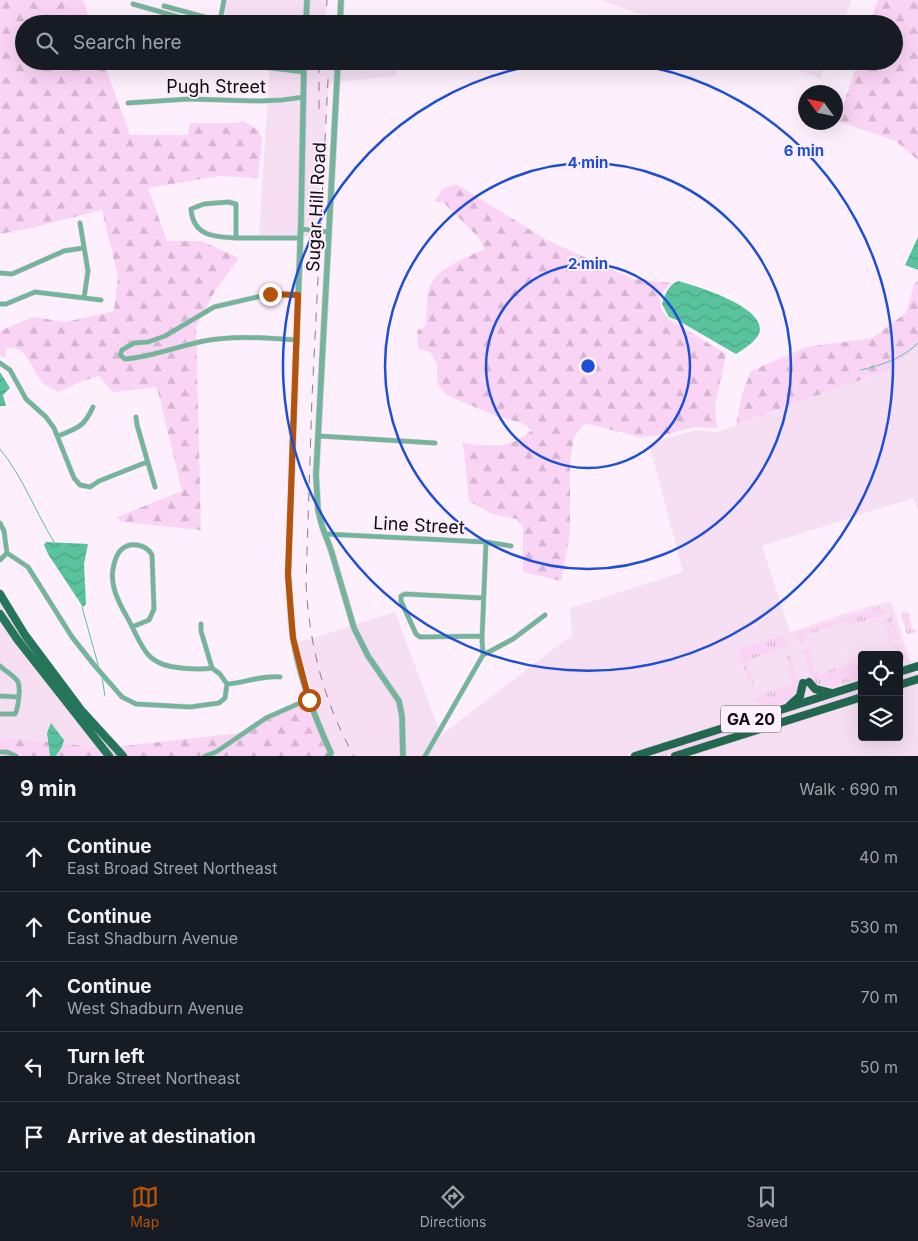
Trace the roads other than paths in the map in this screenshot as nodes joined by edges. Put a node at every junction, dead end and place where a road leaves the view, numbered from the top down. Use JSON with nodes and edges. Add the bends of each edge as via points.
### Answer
{"nodes":[{"id":1,"x":224,"y":0,"type":"edge"},
{"id":2,"x":307,"y":0,"type":"edge"},
{"id":3,"x":340,"y":0,"type":"edge"},
{"id":4,"x":133,"y":4,"type":"dead end"},
{"id":5,"x":164,"y":6,"type":"dead end"},
{"id":6,"x":172,"y":15,"type":"edge"},
{"id":7,"x":198,"y":15,"type":"edge"},
{"id":8,"x":221,"y":15,"type":"edge"},
{"id":9,"x":306,"y":15,"type":"edge"},
{"id":10,"x":340,"y":15,"type":"edge"},
{"id":11,"x":288,"y":70,"type":"edge"},
{"id":12,"x":338,"y":70,"type":"edge"},
{"id":13,"x":304,"y":72,"type":"joint"},
{"id":14,"x":304,"y":96,"type":"junction"},
{"id":15,"x":128,"y":103,"type":"dead end"},
{"id":16,"x":80,"y":223,"type":"dead end"},
{"id":17,"x":301,"y":229,"type":"junction"},
{"id":18,"x":329,"y":232,"type":"junction"},
{"id":19,"x":236,"y":238,"type":"junction"},
{"id":20,"x":300,"y":238,"type":"junction"},
{"id":21,"x":83,"y":248,"type":"junction"},
{"id":22,"x":0,"y":273,"type":"edge"},
{"id":23,"x":298,"y":295,"type":"junction"},
{"id":24,"x":84,"y":298,"type":"junction"},
{"id":25,"x":101,"y":300,"type":"dead end"},
{"id":26,"x":0,"y":304,"type":"edge"},
{"id":27,"x":297,"y":340,"type":"junction"},
{"id":28,"x":0,"y":363,"type":"edge"},
{"id":29,"x":93,"y":407,"type":"dead end"},
{"id":30,"x":136,"y":417,"type":"dead end"},
{"id":31,"x":58,"y":436,"type":"junction"},
{"id":32,"x":319,"y":436,"type":"junction"},
{"id":33,"x":435,"y":443,"type":"dead end"},
{"id":34,"x":147,"y":462,"type":"junction"},
{"id":35,"x":154,"y":487,"type":"dead end"},
{"id":36,"x":0,"y":523,"type":"edge"},
{"id":37,"x":325,"y":534,"type":"junction"},
{"id":38,"x":486,"y":542,"type":"junction"},
{"id":39,"x":512,"y":546,"type":"dead end"},
{"id":40,"x":7,"y":553,"type":"junction"},
{"id":41,"x":0,"y":560,"type":"edge"},
{"id":42,"x":0,"y":594,"type":"edge"},
{"id":43,"x":483,"y":598,"type":"junction"},
{"id":44,"x":0,"y":614,"type":"edge"},
{"id":45,"x":545,"y":615,"type":"dead end"},
{"id":46,"x":201,"y":624,"type":"dead end"},
{"id":47,"x":132,"y":627,"type":"junction"},
{"id":48,"x":482,"y":636,"type":"junction"},
{"id":49,"x":483,"y":655,"type":"junction"},
{"id":50,"x":0,"y":666,"type":"edge"},
{"id":51,"x":918,"y":666,"type":"edge"},
{"id":52,"x":212,"y":668,"type":"junction"},
{"id":53,"x":903,"y":671,"type":"edge"},
{"id":54,"x":280,"y":676,"type":"dead end"},
{"id":55,"x":918,"y":679,"type":"edge"},
{"id":56,"x":227,"y":684,"type":"junction"},
{"id":57,"x":903,"y":684,"type":"edge"},
{"id":58,"x":858,"y":685,"type":"edge"},
{"id":59,"x":833,"y":693,"type":"junction"},
{"id":60,"x":0,"y":696,"type":"edge"},
{"id":61,"x":18,"y":697,"type":"junction"},
{"id":62,"x":858,"y":698,"type":"edge"},
{"id":63,"x":309,"y":700,"type":"junction"},
{"id":64,"x":786,"y":708,"type":"junction"},
{"id":65,"x":0,"y":714,"type":"edge"},
{"id":66,"x":0,"y":752,"type":"edge"},
{"id":67,"x":331,"y":755,"type":"edge"},
{"id":68,"x":16,"y":756,"type":"edge"},
{"id":69,"x":109,"y":756,"type":"edge"},
{"id":70,"x":123,"y":756,"type":"edge"},
{"id":71,"x":206,"y":756,"type":"edge"},
{"id":72,"x":403,"y":756,"type":"edge"},
{"id":73,"x":425,"y":756,"type":"edge"},
{"id":74,"x":635,"y":756,"type":"edge"},
{"id":75,"x":675,"y":756,"type":"edge"}],
"edges":[{"from":1,"to":8,"type":"street"},
{"from":2,"to":9,"type":"street"},
{"from":3,"to":10,"type":"street"},
{"from":4,"to":6,"type":"street"},
{"from":5,"to":7,"type":"street"},
{"from":11,"to":13,"type":"street"},
{"from":12,"to":18,"type":"street","name":"Sugar Hill Road"},
{"from":13,"to":14,"type":"street"},
{"from":14,"to":15,"type":"street","name":"Pugh Street","via":[[275,100],[188,99]]},
{"from":14,"to":17,"type":"street"},
{"from":16,"to":21,"type":"street"},
{"from":17,"to":18,"type":"street"},
{"from":17,"to":20,"type":"street"},
{"from":18,"to":32,"type":"street","name":"Sugar Hill Road"},
{"from":19,"to":19,"type":"street","via":[[236,204],[214,202],[191,209],[193,223],[204,233]]},
{"from":19,"to":20,"type":"street"},
{"from":20,"to":23,"type":"street"},
{"from":21,"to":22,"type":"street","via":[[64,251],[12,274]]},
{"from":21,"to":24,"type":"street","via":[[88,271]]},
{"from":23,"to":27,"type":"street"},
{"from":23,"to":27,"type":"street","via":[[270,294],[214,307],[165,336],[134,343],[120,355],[125,359],[139,358],[223,338]]},
{"from":24,"to":25,"type":"street"},
{"from":24,"to":26,"type":"street","via":[[36,292]]},
{"from":27,"to":63,"type":"street","via":[[288,575],[293,638]]},
{"from":28,"to":31,"type":"street","via":[[10,370],[26,399],[46,417]]},
{"from":29,"to":31,"type":"street","via":[[87,421]]},
{"from":30,"to":34,"type":"street"},
{"from":31,"to":34,"type":"street","via":[[74,478],[85,487]]},
{"from":32,"to":33,"type":"street"},
{"from":32,"to":37,"type":"street","name":"Sugar Hill Road","via":[[316,485],[318,510]]},
{"from":34,"to":35,"type":"street"},
{"from":36,"to":40,"type":"street"},
{"from":37,"to":38,"type":"street","name":"Line Street"},
{"from":37,"to":72,"type":"street","name":"Sugar Hill Road","via":[[354,628],[368,656],[399,701]]},
{"from":38,"to":39,"type":"street","name":"Line Street"},
{"from":38,"to":43,"type":"street"},
{"from":40,"to":41,"type":"street"},
{"from":40,"to":56,"type":"street","via":[[28,567],[72,636],[122,697],[136,704],[198,707],[225,698]]},
{"from":42,"to":70,"type":"main road","via":[[81,710]]},
{"from":43,"to":48,"type":"street"},
{"from":43,"to":48,"type":"street","via":[[401,596],[420,637]]},
{"from":44,"to":69,"type":"main road"},
{"from":45,"to":49,"type":"street","via":[[513,639]]},
{"from":46,"to":52,"type":"street"},
{"from":47,"to":47,"type":"street","via":[[117,595],[112,573],[120,550],[127,546],[142,546],[152,554],[153,613],[149,620]]},
{"from":47,"to":52,"type":"street","via":[[140,646],[158,663],[166,667]]},
{"from":48,"to":49,"type":"street"},
{"from":49,"to":73,"type":"street"},
{"from":50,"to":61,"type":"street","via":[[18,682]]},
{"from":51,"to":53,"type":"highway"},
{"from":52,"to":56,"type":"street"},
{"from":54,"to":56,"type":"street"},
{"from":55,"to":57,"type":"highway"},
{"from":58,"to":59,"type":"highway","number":"GA 20"},
{"from":59,"to":64,"type":"highway","number":"GA 20"},
{"from":59,"to":64,"type":"highway","via":[[815,689],[806,683],[800,696]]},
{"from":60,"to":61,"type":"street"},
{"from":61,"to":65,"type":"street","via":[[15,714]]},
{"from":62,"to":75,"type":"highway","number":"GA 20"},
{"from":63,"to":67,"type":"street"},
{"from":63,"to":71,"type":"street","via":[[266,718]]},
{"from":64,"to":74,"type":"highway","number":"GA 20"},
{"from":66,"to":68,"type":"street"}]}
